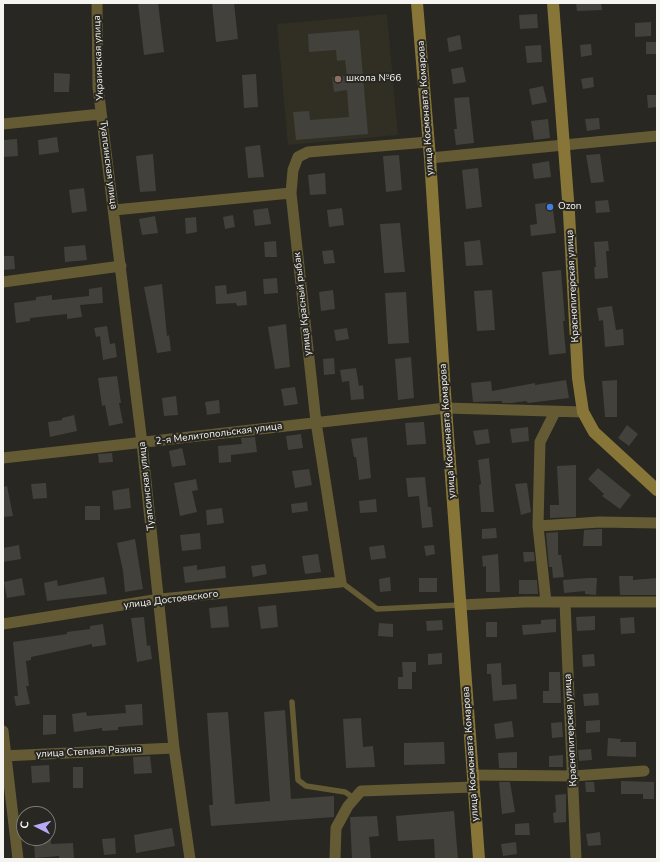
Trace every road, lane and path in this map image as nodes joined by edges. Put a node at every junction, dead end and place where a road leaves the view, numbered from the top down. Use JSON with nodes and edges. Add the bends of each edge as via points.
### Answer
{"nodes":[{"id":1,"x":97,"y":3,"type":"edge"},
{"id":2,"x":417,"y":3,"type":"edge"},
{"id":3,"x":553,"y":3,"type":"edge"},
{"id":4,"x":101,"y":114,"type":"junction"},
{"id":5,"x":3,"y":124,"type":"edge"},
{"id":6,"x":657,"y":136,"type":"edge"},
{"id":7,"x":428,"y":142,"type":"junction"},
{"id":8,"x":563,"y":144,"type":"junction"},
{"id":9,"x":430,"y":158,"type":"junction"},
{"id":10,"x":291,"y":193,"type":"junction"},
{"id":11,"x":114,"y":210,"type":"junction"},
{"id":12,"x":121,"y":266,"type":"junction"},
{"id":13,"x":3,"y":282,"type":"edge"},
{"id":14,"x":446,"y":408,"type":"junction"},
{"id":15,"x":555,"y":412,"type":"junction"},
{"id":16,"x":583,"y":412,"type":"junction"},
{"id":17,"x":316,"y":422,"type":"junction"},
{"id":18,"x":142,"y":443,"type":"junction"},
{"id":19,"x":3,"y":458,"type":"edge"},
{"id":20,"x":657,"y":490,"type":"edge"},
{"id":21,"x":657,"y":523,"type":"edge"},
{"id":22,"x":538,"y":526,"type":"junction"},
{"id":23,"x":340,"y":582,"type":"junction"},
{"id":24,"x":160,"y":600,"type":"junction"},
{"id":25,"x":546,"y":602,"type":"junction"},
{"id":26,"x":565,"y":602,"type":"junction"},
{"id":27,"x":657,"y":602,"type":"edge"},
{"id":28,"x":460,"y":605,"type":"junction"},
{"id":29,"x":3,"y":624,"type":"edge"},
{"id":30,"x":292,"y":702,"type":"dead end"},
{"id":31,"x":3,"y":731,"type":"edge"},
{"id":32,"x":174,"y":748,"type":"junction"},
{"id":33,"x":4,"y":756,"type":"edge"},
{"id":34,"x":644,"y":771,"type":"dead end"},
{"id":35,"x":573,"y":776,"type":"junction"},
{"id":36,"x":473,"y":781,"type":"junction"},
{"id":37,"x":354,"y":798,"type":"junction"},
{"id":38,"x":18,"y":859,"type":"edge"},
{"id":39,"x":190,"y":859,"type":"edge"},
{"id":40,"x":335,"y":859,"type":"edge"},
{"id":41,"x":479,"y":859,"type":"edge"},
{"id":42,"x":576,"y":859,"type":"edge"}],
"edges":[{"from":1,"to":4,"type":"street","name":"Украинская улица","via":[[98,87]]},
{"from":2,"to":7,"type":"main road","name":"улица Космонавта Комарова"},
{"from":3,"to":8,"type":"main road","name":"Краснопитерская улица"},
{"from":4,"to":5,"type":"street"},
{"from":4,"to":11,"type":"street","name":"Туапсинская улица"},
{"from":6,"to":8,"type":"street"},
{"from":7,"to":9,"type":"main road","name":"улица Космонавта Комарова"},
{"from":7,"to":10,"type":"street","name":"улица Красный рыбак","via":[[308,152],[298,157],[293,170]]},
{"from":8,"to":9,"type":"street"},
{"from":8,"to":16,"type":"main road","name":"Краснопитерская улица","via":[[578,378]]},
{"from":9,"to":14,"type":"main road","name":"улица Космонавта Комарова"},
{"from":10,"to":11,"type":"street"},
{"from":10,"to":17,"type":"street","name":"улица Красный рыбак"},
{"from":11,"to":12,"type":"street","name":"Туапсинская улица"},
{"from":12,"to":13,"type":"street"},
{"from":12,"to":18,"type":"street","name":"Туапсинская улица"},
{"from":14,"to":15,"type":"street","name":"2-я Мелитопольская улица"},
{"from":14,"to":17,"type":"street","name":"2-я Мелитопольская улица"},
{"from":14,"to":28,"type":"main road","name":"улица Космонавта Комарова"},
{"from":15,"to":16,"type":"street","name":"2-я Мелитопольская улица"},
{"from":15,"to":22,"type":"street","via":[[540,442]]},
{"from":16,"to":20,"type":"main road","name":"Краснопитерская улица","via":[[594,432]]},
{"from":17,"to":18,"type":"street","name":"2-я Мелитопольская улица"},
{"from":17,"to":23,"type":"street","name":"улица Красный рыбак"},
{"from":18,"to":19,"type":"street","name":"2-я Мелитопольская улица"},
{"from":18,"to":24,"type":"street","name":"Туапсинская улица"},
{"from":21,"to":22,"type":"street","via":[[600,522]]},
{"from":22,"to":25,"type":"street"},
{"from":23,"to":24,"type":"street","name":"улица Достоевского"},
{"from":23,"to":28,"type":"lane","via":[[377,609]]},
{"from":24,"to":29,"type":"street","name":"улица Достоевского"},
{"from":24,"to":32,"type":"street","name":"Туапсинская улица"},
{"from":25,"to":26,"type":"street"},
{"from":25,"to":28,"type":"street"},
{"from":26,"to":27,"type":"street"},
{"from":26,"to":35,"type":"street","name":"Краснопитерская улица"},
{"from":28,"to":36,"type":"main road","name":"улица Космонавта Комарова"},
{"from":30,"to":37,"type":"lane","via":[[298,780],[306,786],[345,792]]},
{"from":31,"to":33,"type":"street"},
{"from":32,"to":33,"type":"street","name":"улица Степана Разина"},
{"from":32,"to":39,"type":"street","name":"Туапсинская улица"},
{"from":33,"to":38,"type":"street"},
{"from":34,"to":35,"type":"street"},
{"from":35,"to":36,"type":"street"},
{"from":35,"to":42,"type":"street","name":"Краснопитерская улица"},
{"from":36,"to":37,"type":"street","via":[[361,791]]},
{"from":36,"to":41,"type":"main road","name":"улица Космонавта Комарова"},
{"from":37,"to":40,"type":"street","via":[[336,828]]}]}
